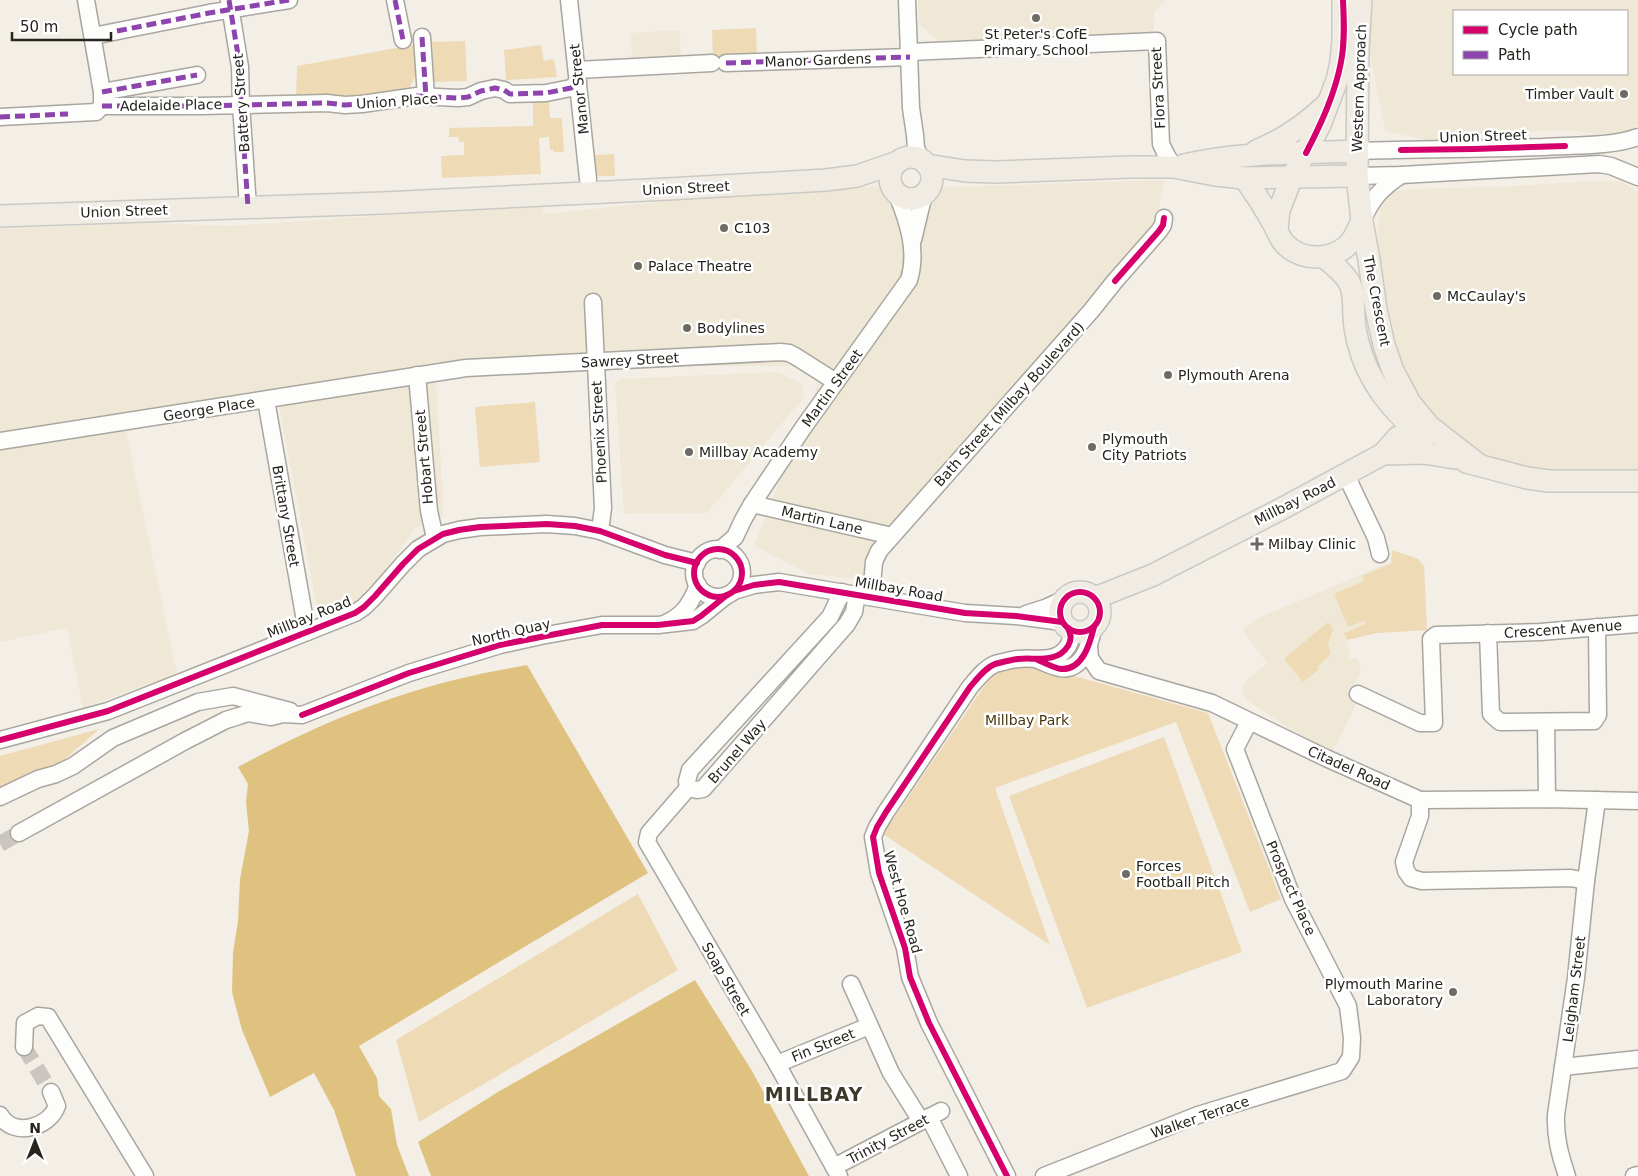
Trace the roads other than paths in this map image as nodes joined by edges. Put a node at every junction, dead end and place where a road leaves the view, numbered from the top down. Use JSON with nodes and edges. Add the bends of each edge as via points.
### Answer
{"nodes":[{"id":1,"x":86,"y":0,"type":"edge"},
{"id":2,"x":289,"y":0,"type":"edge"},
{"id":3,"x":395,"y":0,"type":"edge"},
{"id":4,"x":569,"y":0,"type":"edge"},
{"id":5,"x":907,"y":0,"type":"edge"},
{"id":6,"x":1343,"y":0,"type":"edge"},
{"id":7,"x":1361,"y":0,"type":"edge"},
{"id":8,"x":230,"y":5,"type":"edge"},
{"id":9,"x":93,"y":36,"type":"junction"},
{"id":10,"x":422,"y":37,"type":"dead end"},
{"id":11,"x":403,"y":40,"type":"dead end"},
{"id":12,"x":910,"y":54,"type":"junction"},
{"id":13,"x":197,"y":75,"type":"dead end"},
{"id":14,"x":577,"y":76,"type":"junction"},
{"id":15,"x":426,"y":97,"type":"junction"},
{"id":16,"x":102,"y":99,"type":"junction"},
{"id":17,"x":1330,"y":101,"type":"junction"},
{"id":18,"x":241,"y":104,"type":"junction"},
{"id":19,"x":0,"y":117,"type":"edge"},
{"id":20,"x":1638,"y":137,"type":"edge"},
{"id":21,"x":1357,"y":151,"type":"junction"},
{"id":22,"x":1306,"y":153,"type":"junction"},
{"id":23,"x":1232,"y":158,"type":"junction"},
{"id":24,"x":912,"y":161,"type":"junction"},
{"id":25,"x":1174,"y":168,"type":"junction"},
{"id":26,"x":996,"y":172,"type":"junction"},
{"id":27,"x":1401,"y":175,"type":"junction"},
{"id":28,"x":1357,"y":176,"type":"junction"},
{"id":29,"x":1292,"y":177,"type":"junction"},
{"id":30,"x":1244,"y":178,"type":"junction"},
{"id":31,"x":1638,"y":178,"type":"edge"},
{"id":32,"x":588,"y":179,"type":"dead end"},
{"id":33,"x":835,"y":179,"type":"junction"},
{"id":34,"x":928,"y":191,"type":"junction"},
{"id":35,"x":895,"y":192,"type":"junction"},
{"id":36,"x":248,"y":207,"type":"junction"},
{"id":37,"x":0,"y":216,"type":"edge"},
{"id":38,"x":1164,"y":218,"type":"dead end"},
{"id":39,"x":1362,"y":221,"type":"junction"},
{"id":40,"x":1277,"y":230,"type":"junction"},
{"id":41,"x":912,"y":245,"type":"junction"},
{"id":42,"x":1325,"y":258,"type":"junction"},
{"id":43,"x":593,"y":302,"type":"dead end"},
{"id":44,"x":596,"y":362,"type":"junction"},
{"id":45,"x":417,"y":375,"type":"junction"},
{"id":46,"x":836,"y":382,"type":"junction"},
{"id":47,"x":266,"y":400,"type":"junction"},
{"id":48,"x":1399,"y":415,"type":"junction"},
{"id":49,"x":1424,"y":429,"type":"junction"},
{"id":50,"x":1398,"y":437,"type":"junction"},
{"id":51,"x":0,"y":441,"type":"edge"},
{"id":52,"x":1383,"y":454,"type":"junction"},
{"id":53,"x":1454,"y":458,"type":"junction"},
{"id":54,"x":1479,"y":466,"type":"junction"},
{"id":55,"x":1346,"y":475,"type":"junction"},
{"id":56,"x":1638,"y":481,"type":"edge"},
{"id":57,"x":752,"y":504,"type":"junction"},
{"id":58,"x":600,"y":531,"type":"junction"},
{"id":59,"x":892,"y":536,"type":"junction"},
{"id":60,"x":435,"y":538,"type":"junction"},
{"id":61,"x":720,"y":550,"type":"junction"},
{"id":62,"x":1380,"y":554,"type":"dead end"},
{"id":63,"x":738,"y":559,"type":"junction"},
{"id":64,"x":697,"y":563,"type":"junction"},
{"id":65,"x":1153,"y":574,"type":"junction"},
{"id":66,"x":779,"y":582,"type":"junction"},
{"id":67,"x":698,"y":585,"type":"junction"},
{"id":68,"x":730,"y":593,"type":"junction"},
{"id":69,"x":856,"y":594,"type":"junction"},
{"id":70,"x":1095,"y":598,"type":"junction"},
{"id":71,"x":1065,"y":599,"type":"junction"},
{"id":72,"x":1016,"y":616,"type":"junction"},
{"id":73,"x":662,"y":624,"type":"junction"},
{"id":74,"x":1638,"y":624,"type":"edge"},
{"id":75,"x":1065,"y":625,"type":"junction"},
{"id":76,"x":1597,"y":627,"type":"junction"},
{"id":77,"x":307,"y":632,"type":"junction"},
{"id":78,"x":1093,"y":632,"type":"junction"},
{"id":79,"x":1488,"y":633,"type":"junction"},
{"id":80,"x":1036,"y":660,"type":"junction"},
{"id":81,"x":1358,"y":694,"type":"dead end"},
{"id":82,"x":302,"y":715,"type":"junction"},
{"id":83,"x":1249,"y":722,"type":"junction"},
{"id":84,"x":1546,"y":722,"type":"junction"},
{"id":85,"x":0,"y":740,"type":"edge"},
{"id":86,"x":688,"y":788,"type":"junction"},
{"id":87,"x":0,"y":798,"type":"edge"},
{"id":88,"x":1547,"y":799,"type":"junction"},
{"id":89,"x":1420,"y":800,"type":"junction"},
{"id":90,"x":1597,"y":800,"type":"junction"},
{"id":91,"x":1638,"y":801,"type":"edge"},
{"id":92,"x":19,"y":833,"type":"tunnel mouth"},
{"id":93,"x":1586,"y":881,"type":"junction"},
{"id":94,"x":852,"y":984,"type":"dead end"},
{"id":95,"x":869,"y":1026,"type":"junction"},
{"id":96,"x":24,"y":1047,"type":"tunnel mouth"},
{"id":97,"x":1351,"y":1057,"type":"joint"},
{"id":98,"x":1638,"y":1059,"type":"edge"},
{"id":99,"x":777,"y":1064,"type":"junction"},
{"id":100,"x":1563,"y":1067,"type":"junction"},
{"id":101,"x":51,"y":1092,"type":"tunnel mouth"},
{"id":102,"x":0,"y":1115,"type":"edge"},
{"id":103,"x":930,"y":1116,"type":"junction"},
{"id":104,"x":836,"y":1172,"type":"edge"},
{"id":105,"x":145,"y":1176,"type":"edge"},
{"id":106,"x":959,"y":1176,"type":"edge"},
{"id":107,"x":1007,"y":1176,"type":"edge"},
{"id":108,"x":1044,"y":1176,"type":"edge"},
{"id":109,"x":1567,"y":1176,"type":"edge"}],
"edges":[{"from":1,"to":9,"type":"street","name":"Adelaide Place"},
{"from":2,"to":8,"type":"street","via":[[260,5]]},
{"from":3,"to":11,"type":"street"},
{"from":4,"to":14,"type":"street","name":"Manor Street"},
{"from":5,"to":12,"type":"street"},
{"from":6,"to":17,"type":"main road","name":"Western Approach","via":[[1341,62]]},
{"from":7,"to":21,"type":"main road","name":"Western Approach"},
{"from":8,"to":9,"type":"street","via":[[209,13]]},
{"from":8,"to":18,"type":"street","name":"Battery Street","via":[[240,67]]},
{"from":9,"to":16,"type":"street","name":"Adelaide Place"},
{"from":10,"to":15,"type":"street"},
{"from":12,"to":14,"type":"street","name":"Manor Gardens","via":[[719,63]]},
{"from":12,"to":24,"type":"street","via":[[911,108],[905,148]]},
{"from":12,"to":25,"type":"street","name":"Flora Street","via":[[1157,42],[1161,144]]},
{"from":13,"to":16,"type":"street"},
{"from":14,"to":15,"type":"street","name":"Union Place","via":[[571,88],[546,93],[510,94],[494,88],[468,97]]},
{"from":14,"to":32,"type":"street","name":"Manor Street"},
{"from":15,"to":18,"type":"street","name":"Union Place","via":[[345,105]]},
{"from":16,"to":18,"type":"street","name":"Adelaide Place","via":[[201,106]]},
{"from":16,"to":19,"type":"street","name":"Adelaide Place","via":[[96,112]]},
{"from":17,"to":22,"type":"main road","name":"Western Approach"},
{"from":17,"to":23,"type":"main road","via":[[1312,119],[1277,142]]},
{"from":18,"to":36,"type":"street","name":"Battery Street"},
{"from":20,"to":21,"type":"street","name":"Union Street","via":[[1565,146]]},
{"from":21,"to":22,"type":"main road","name":"Union Street"},
{"from":21,"to":28,"type":"main road","name":"Western Approach"},
{"from":22,"to":23,"type":"main road","name":"Union Street"},
{"from":22,"to":29,"type":"main road","name":"Western Approach"},
{"from":23,"to":25,"type":"main road","name":"Union Street"},
{"from":24,"to":26,"type":"main road","name":"Union Street"},
{"from":24,"to":33,"type":"main road","name":"Union Street"},
{"from":24,"to":34,"type":"main road","via":[[931,171],[933,179]]},
{"from":24,"to":35,"type":"main road","via":[[893,168],[890,178]]},
{"from":25,"to":26,"type":"main road","name":"Union Street","via":[[1100,167]]},
{"from":25,"to":30,"type":"main road","name":"Union Street"},
{"from":26,"to":34,"type":"main road","name":"Union Street"},
{"from":27,"to":28,"type":"street","name":"Union Street"},
{"from":27,"to":31,"type":"street","name":"Union Street","via":[[1599,164]]},
{"from":27,"to":39,"type":"street","via":[[1374,198]]},
{"from":28,"to":29,"type":"main road","name":"Union Street"},
{"from":28,"to":39,"type":"main road","name":"The Crescent"},
{"from":29,"to":30,"type":"main road","name":"Union Street"},
{"from":29,"to":40,"type":"main road","via":[[1279,210]]},
{"from":30,"to":40,"type":"main road"},
{"from":33,"to":35,"type":"main road","name":"Union Street"},
{"from":33,"to":36,"type":"main road","name":"Union Street"},
{"from":34,"to":35,"type":"main road","via":[[909,200]]},
{"from":34,"to":41,"type":"street","name":"Martin Street"},
{"from":35,"to":41,"type":"street","name":"Martin Street","via":[[909,224]]},
{"from":36,"to":37,"type":"main road","name":"Union Street"},
{"from":38,"to":59,"type":"street","name":"Bath Street (Milbay Boulevard)","via":[[1159,231],[1091,311]]},
{"from":39,"to":42,"type":"main road","name":"The Crescent","via":[[1353,240],[1341,251]]},
{"from":39,"to":49,"type":"main road","name":"The Crescent","via":[[1384,345],[1393,371]]},
{"from":40,"to":42,"type":"main road","via":[[1284,244],[1296,252]]},
{"from":41,"to":46,"type":"street","name":"Martin Street","via":[[909,280]]},
{"from":42,"to":48,"type":"main road","name":"The Crescent","via":[[1340,270],[1349,283],[1354,294],[1354,317],[1364,361],[1386,400]]},
{"from":43,"to":44,"type":"street","name":"Phoenix Street"},
{"from":44,"to":45,"type":"street","name":"Sawrey Street","via":[[466,368]]},
{"from":44,"to":46,"type":"street","name":"Sawrey Street","via":[[781,352],[795,356]]},
{"from":44,"to":58,"type":"street","name":"Phoenix Street","via":[[603,508]]},
{"from":45,"to":47,"type":"street","name":"George Place"},
{"from":45,"to":60,"type":"street","name":"Hobart Street","via":[[429,511]]},
{"from":46,"to":57,"type":"street","name":"Martin Street"},
{"from":47,"to":51,"type":"street","name":"George Place"},
{"from":47,"to":77,"type":"street","name":"Brittany Street"},
{"from":48,"to":49,"type":"main road","name":"The Crescent"},
{"from":48,"to":50,"type":"main road"},
{"from":49,"to":50,"type":"main road"},
{"from":49,"to":53,"type":"main road","name":"The Crescent"},
{"from":49,"to":54,"type":"main road","name":"The Crescent"},
{"from":50,"to":52,"type":"main road","name":"Millbay Road"},
{"from":52,"to":53,"type":"main road","name":"Millbay Road","via":[[1424,453]]},
{"from":52,"to":55,"type":"main road","name":"Millbay Road"},
{"from":53,"to":54,"type":"main road","name":"The Crescent"},
{"from":54,"to":56,"type":"main road","name":"The Crescent","via":[[1549,481]]},
{"from":55,"to":62,"type":"street","via":[[1376,538]]},
{"from":55,"to":65,"type":"main road","name":"Millbay Road"},
{"from":57,"to":59,"type":"street","name":"Martin Lane"},
{"from":57,"to":61,"type":"street","name":"Martin Street","via":[[735,537]]},
{"from":58,"to":60,"type":"street","name":"Millbay Road","via":[[548,524],[459,530]]},
{"from":58,"to":64,"type":"street","name":"Millbay Road","via":[[664,555]]},
{"from":59,"to":69,"type":"street","name":"Bath Street (Milbay Boulevard)","via":[[879,551]]},
{"from":60,"to":77,"type":"street","name":"Millbay Road","via":[[418,549],[364,607]]},
{"from":61,"to":63,"type":"street"},
{"from":61,"to":64,"type":"street","via":[[706,553]]},
{"from":63,"to":66,"type":"street","name":"Millbay Road","via":[[755,573]]},
{"from":63,"to":68,"type":"street","via":[[742,573],[738,586]]},
{"from":64,"to":67,"type":"street","via":[[695,578]]},
{"from":65,"to":70,"type":"main road","name":"Millbay Road"},
{"from":65,"to":78,"type":"main road","name":"Millbay Road"},
{"from":66,"to":68,"type":"street","name":"Millbay Road","via":[[754,585]]},
{"from":66,"to":69,"type":"street","name":"Millbay Road"},
{"from":67,"to":68,"type":"street","via":[[708,595],[717,597]]},
{"from":67,"to":73,"type":"street","via":[[689,605],[677,617]]},
{"from":68,"to":73,"type":"street","name":"North Quay","via":[[693,621]]},
{"from":69,"to":72,"type":"street","name":"Millbay Road","via":[[965,613]]},
{"from":69,"to":86,"type":"street","name":"Brunel Way","via":[[690,770],[686,781]]},
{"from":69,"to":86,"type":"street","name":"Brunel Way","via":[[854,612],[847,624],[703,790]]},
{"from":70,"to":71,"type":"main road","via":[[1083,592]]},
{"from":70,"to":78,"type":"main road","via":[[1100,613]]},
{"from":71,"to":72,"type":"street","name":"Millbay Road"},
{"from":71,"to":75,"type":"main road","via":[[1060,612]]},
{"from":72,"to":75,"type":"street","name":"Millbay Road"},
{"from":73,"to":82,"type":"street","name":"North Quay","via":[[602,624],[500,645],[409,673]]},
{"from":74,"to":76,"type":"street","name":"Crescent Avenue"},
{"from":75,"to":78,"type":"main road","via":[[1074,632]]},
{"from":75,"to":80,"type":"street","name":"West Hoe Road","via":[[1071,635],[1065,651],[1055,657]]},
{"from":76,"to":79,"type":"street","name":"Crescent Avenue"},
{"from":76,"to":84,"type":"street","via":[[1598,714],[1594,721]]},
{"from":77,"to":85,"type":"street","name":"Millbay Road","via":[[108,711]]},
{"from":78,"to":80,"type":"street","name":"West Hoe Road","via":[[1084,656],[1073,666],[1061,668]]},
{"from":78,"to":83,"type":"street","name":"Citadel Road","via":[[1090,658],[1100,671],[1212,703]]},
{"from":79,"to":81,"type":"street","name":"Crescent Avenue","via":[[1436,635],[1432,639],[1434,723],[1420,723]]},
{"from":79,"to":84,"type":"street","via":[[1491,714],[1500,722]]},
{"from":80,"to":107,"type":"street","name":"West Hoe Road","via":[[1020,658],[992,666],[970,687],[877,826],[873,837],[879,873],[905,948],[910,977],[929,1024]]},
{"from":82,"to":87,"type":"street","via":[[233,696],[198,702],[113,738],[73,766]]},
{"from":82,"to":92,"type":"street","via":[[248,714],[226,720]]},
{"from":83,"to":89,"type":"street","name":"Citadel Road"},
{"from":83,"to":97,"type":"street","name":"Prospect Place","via":[[1235,749],[1293,899],[1348,1006]]},
{"from":84,"to":88,"type":"street"},
{"from":86,"to":99,"type":"street","name":"Soap Street","via":[[649,833],[647,842]]},
{"from":88,"to":89,"type":"street","name":"Citadel Road"},
{"from":88,"to":90,"type":"street","name":"Citadel Road"},
{"from":89,"to":93,"type":"street","via":[[1420,816],[1404,862],[1411,878],[1422,881],[1571,878]]},
{"from":90,"to":91,"type":"street","name":"Citadel Road"},
{"from":90,"to":93,"type":"street","name":"Leigham Street"},
{"from":93,"to":100,"type":"street","name":"Leigham Street"},
{"from":94,"to":95,"type":"street"},
{"from":95,"to":99,"type":"street","name":"Fin Street"},
{"from":95,"to":103,"type":"street","via":[[891,1073]]},
{"from":96,"to":105,"type":"street","via":[[25,1024],[38,1016],[48,1017]]},
{"from":97,"to":108,"type":"street","name":"Walker Terrace","via":[[1342,1072],[1198,1115]]},
{"from":98,"to":100,"type":"street"},
{"from":99,"to":104,"type":"street","name":"Soap Street"},
{"from":100,"to":109,"type":"street","name":"Leigham Street","via":[[1555,1130]]},
{"from":101,"to":102,"type":"street","via":[[57,1106],[54,1115],[43,1123],[18,1129]]},
{"from":103,"to":104,"type":"street","name":"Trinity Street"},
{"from":103,"to":106,"type":"street"}]}
